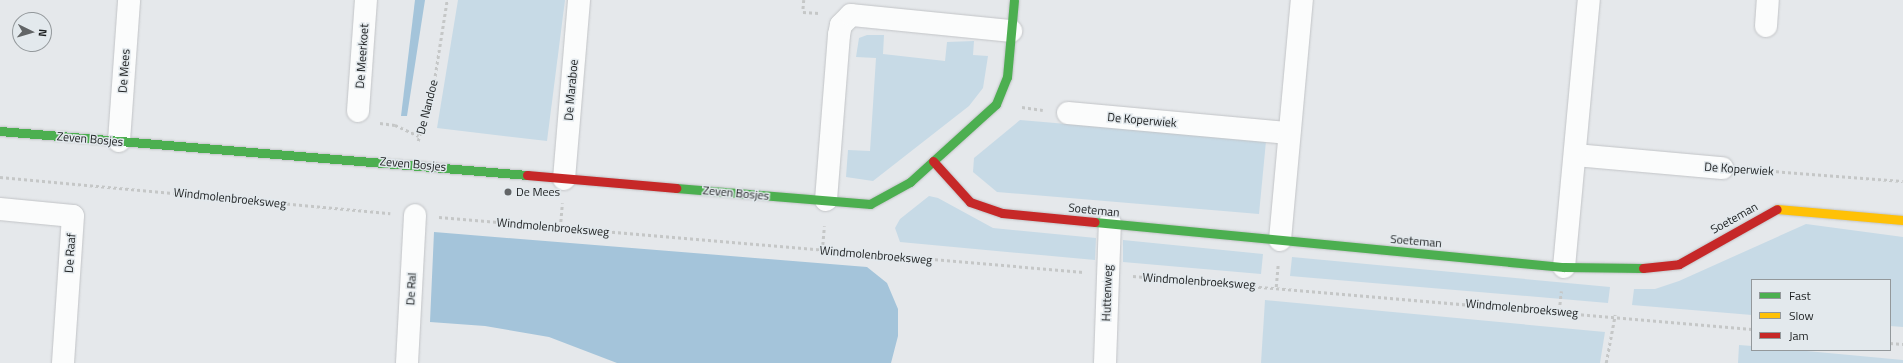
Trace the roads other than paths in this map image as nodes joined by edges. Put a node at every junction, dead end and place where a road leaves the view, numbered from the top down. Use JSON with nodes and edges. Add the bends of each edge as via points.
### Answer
{"nodes":[{"id":1,"x":129,"y":0,"type":"edge"},
{"id":2,"x":366,"y":0,"type":"edge"},
{"id":3,"x":579,"y":0,"type":"edge"},
{"id":4,"x":1014,"y":0,"type":"edge"},
{"id":5,"x":1302,"y":0,"type":"edge"},
{"id":6,"x":1589,"y":0,"type":"edge"},
{"id":7,"x":1768,"y":0,"type":"edge"},
{"id":8,"x":1766,"y":26,"type":"dead end"},
{"id":9,"x":1011,"y":31,"type":"junction"},
{"id":10,"x":358,"y":112,"type":"road end"},
{"id":11,"x":1068,"y":113,"type":"road end"},
{"id":12,"x":0,"y":131,"type":"edge"},
{"id":13,"x":1289,"y":133,"type":"junction"},
{"id":14,"x":119,"y":141,"type":"junction"},
{"id":15,"x":1575,"y":154,"type":"junction"},
{"id":16,"x":933,"y":161,"type":"junction"},
{"id":17,"x":1722,"y":168,"type":"road end"},
{"id":18,"x":564,"y":179,"type":"junction"},
{"id":19,"x":826,"y":200,"type":"junction"},
{"id":20,"x":0,"y":209,"type":"edge"},
{"id":21,"x":415,"y":215,"type":"road end"},
{"id":22,"x":1903,"y":220,"type":"edge"},
{"id":23,"x":1110,"y":223,"type":"junction"},
{"id":24,"x":1280,"y":240,"type":"junction"},
{"id":25,"x":1564,"y":267,"type":"junction"},
{"id":26,"x":63,"y":363,"type":"edge"},
{"id":27,"x":407,"y":363,"type":"edge"},
{"id":28,"x":1105,"y":363,"type":"edge"}],
"edges":[{"from":1,"to":14,"type":"street","name":"De Mees"},
{"from":2,"to":10,"type":"street","name":"De Meerkoet"},
{"from":3,"to":18,"type":"street","name":"De Maraboe"},
{"from":4,"to":9,"type":"street","name":"Zeven Bosjes"},
{"from":5,"to":13,"type":"street"},
{"from":6,"to":15,"type":"street"},
{"from":7,"to":8,"type":"street"},
{"from":9,"to":16,"type":"street","name":"Zeven Bosjes","via":[[1007,77],[996,104]]},
{"from":9,"to":19,"type":"street","via":[[852,15],[841,25]]},
{"from":11,"to":13,"type":"street","name":"De Koperwiek"},
{"from":12,"to":14,"type":"street","name":"Zeven Bosjes"},
{"from":13,"to":24,"type":"street"},
{"from":14,"to":18,"type":"street","name":"Zeven Bosjes","via":[[416,163]]},
{"from":15,"to":17,"type":"street","name":"De Koperwiek"},
{"from":15,"to":25,"type":"street"},
{"from":16,"to":19,"type":"street","name":"Zeven Bosjes","via":[[904,186],[870,204]]},
{"from":16,"to":23,"type":"street","name":"Soeteman","via":[[970,202],[986,209]]},
{"from":18,"to":19,"type":"street","name":"Zeven Bosjes"},
{"from":20,"to":26,"type":"street","name":"De Raaf","via":[[73,216]]},
{"from":21,"to":27,"type":"street","name":"De Ral"},
{"from":22,"to":25,"type":"street","name":"Soeteman","via":[[1778,209],[1679,264],[1624,270]]},
{"from":23,"to":24,"type":"street","name":"Soeteman"},
{"from":23,"to":28,"type":"street","name":"Huttenweg"},
{"from":24,"to":25,"type":"street","name":"Soeteman"}]}
